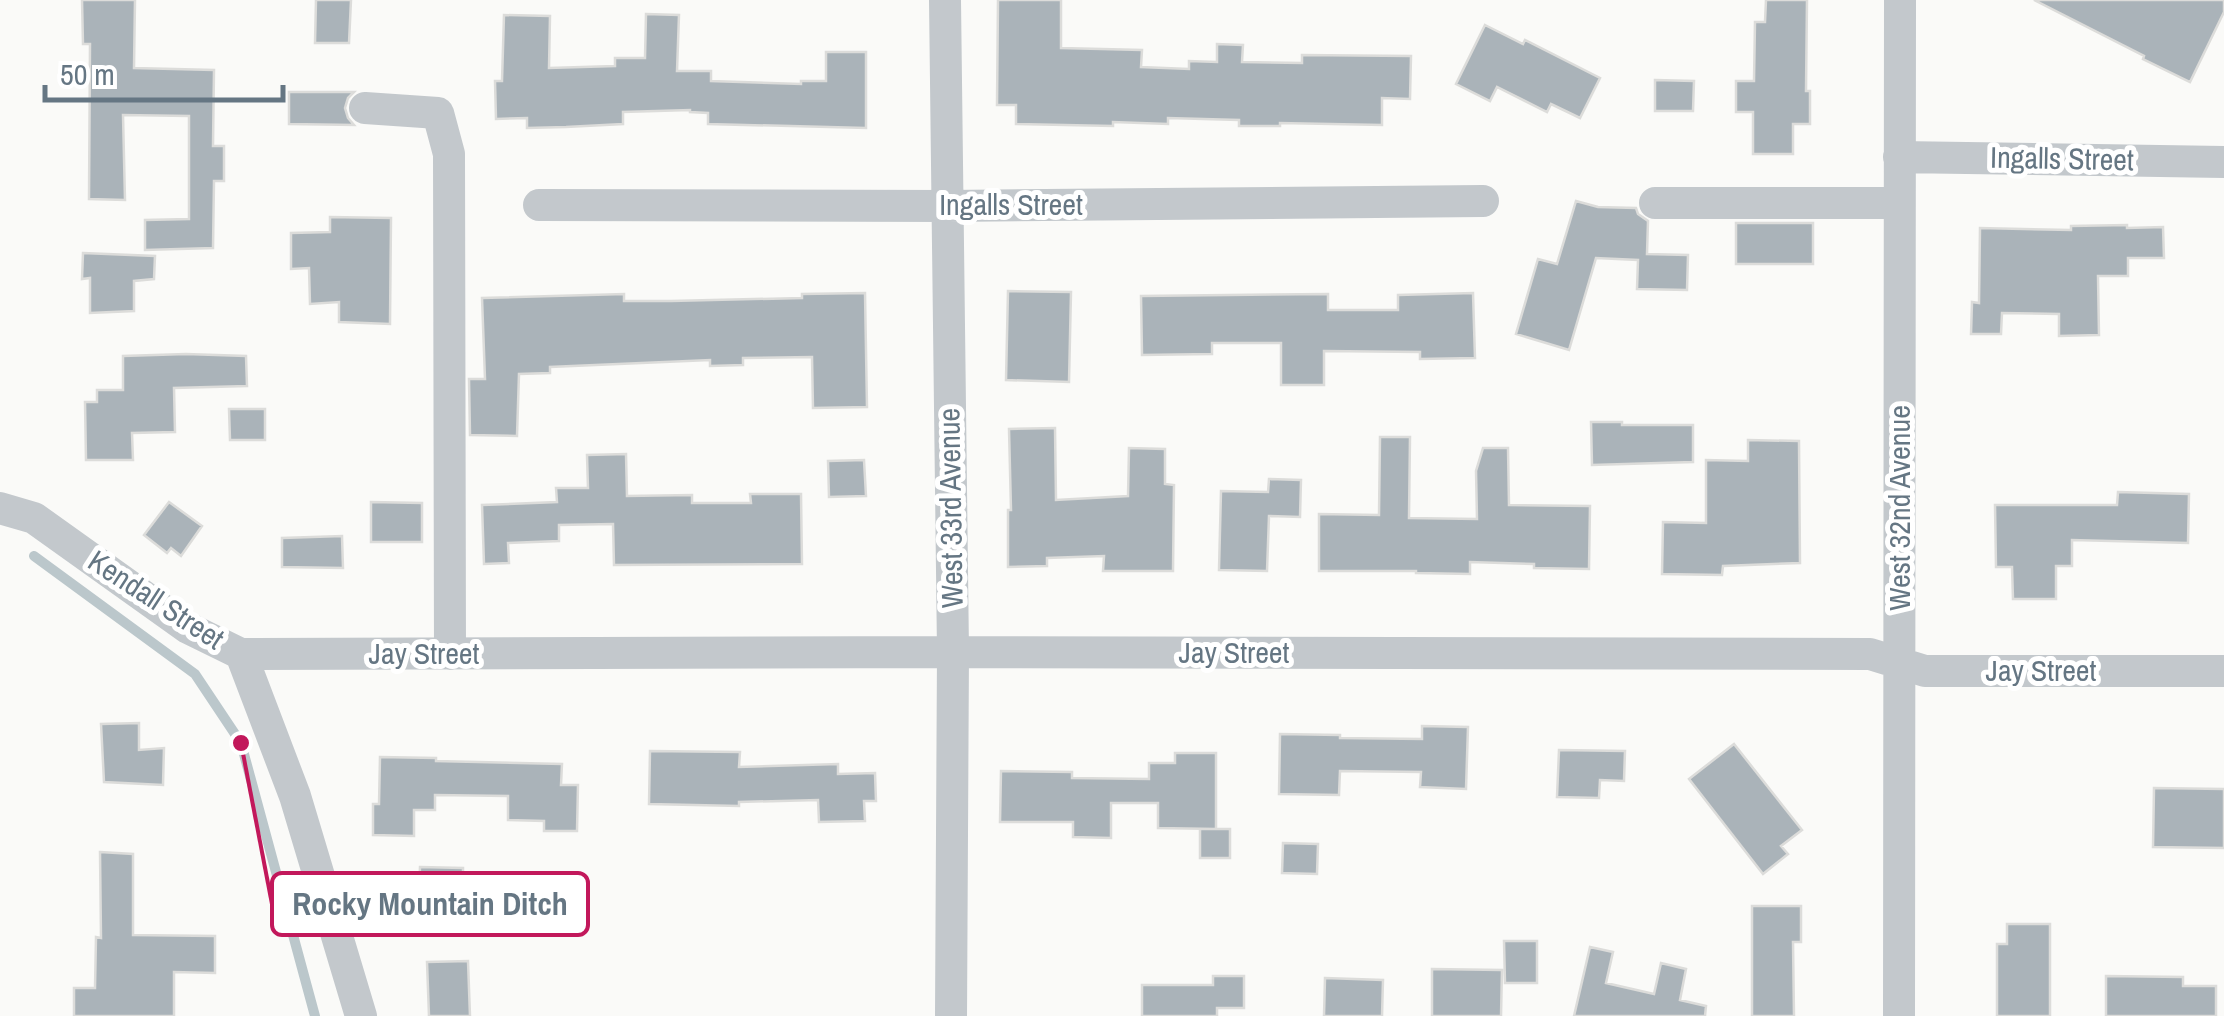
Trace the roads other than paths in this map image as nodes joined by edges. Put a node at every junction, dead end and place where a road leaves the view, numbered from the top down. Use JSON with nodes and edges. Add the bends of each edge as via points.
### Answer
{"nodes":[{"id":1,"x":946,"y":0,"type":"edge"},
{"id":2,"x":1900,"y":0,"type":"edge"},
{"id":3,"x":364,"y":108,"type":"dead end"},
{"id":4,"x":1899,"y":157,"type":"junction"},
{"id":5,"x":2224,"y":162,"type":"edge"},
{"id":6,"x":1483,"y":200,"type":"dead end"},
{"id":7,"x":1899,"y":202,"type":"junction"},
{"id":8,"x":1655,"y":203,"type":"dead end"},
{"id":9,"x":539,"y":205,"type":"dead end"},
{"id":10,"x":948,"y":206,"type":"junction"},
{"id":11,"x":0,"y":508,"type":"edge"},
{"id":12,"x":953,"y":652,"type":"junction"},
{"id":13,"x":241,"y":654,"type":"junction"},
{"id":14,"x":450,"y":654,"type":"junction"},
{"id":15,"x":1900,"y":663,"type":"junction"},
{"id":16,"x":2224,"y":671,"type":"edge"},
{"id":17,"x":360,"y":1016,"type":"edge"},
{"id":18,"x":951,"y":1016,"type":"edge"},
{"id":19,"x":1898,"y":1016,"type":"edge"}],
"edges":[{"from":1,"to":10,"type":"street","name":"West 33rd Avenue"},
{"from":2,"to":4,"type":"street","name":"West 32nd Avenue"},
{"from":3,"to":14,"type":"street","via":[[438,114],[449,154]]},
{"from":4,"to":5,"type":"street","name":"Ingalls Street"},
{"from":4,"to":7,"type":"street","name":"West 32nd Avenue"},
{"from":6,"to":10,"type":"street","name":"Ingalls Street"},
{"from":7,"to":8,"type":"street"},
{"from":7,"to":15,"type":"street","name":"West 32nd Avenue"},
{"from":9,"to":10,"type":"street","name":"Ingalls Street"},
{"from":10,"to":12,"type":"street","name":"West 33rd Avenue"},
{"from":11,"to":13,"type":"street","name":"Kendall Street","via":[[34,518],[188,628]]},
{"from":12,"to":14,"type":"street","name":"Jay Street"},
{"from":12,"to":15,"type":"street","name":"Jay Street","via":[[1870,654]]},
{"from":12,"to":18,"type":"street","name":"West 33rd Avenue"},
{"from":13,"to":14,"type":"street","name":"Jay Street"},
{"from":13,"to":17,"type":"street","name":"Kendall Street","via":[[295,796]]},
{"from":15,"to":16,"type":"street","name":"Jay Street","via":[[1925,670]]},
{"from":15,"to":19,"type":"street","name":"West 32nd Avenue"}]}
